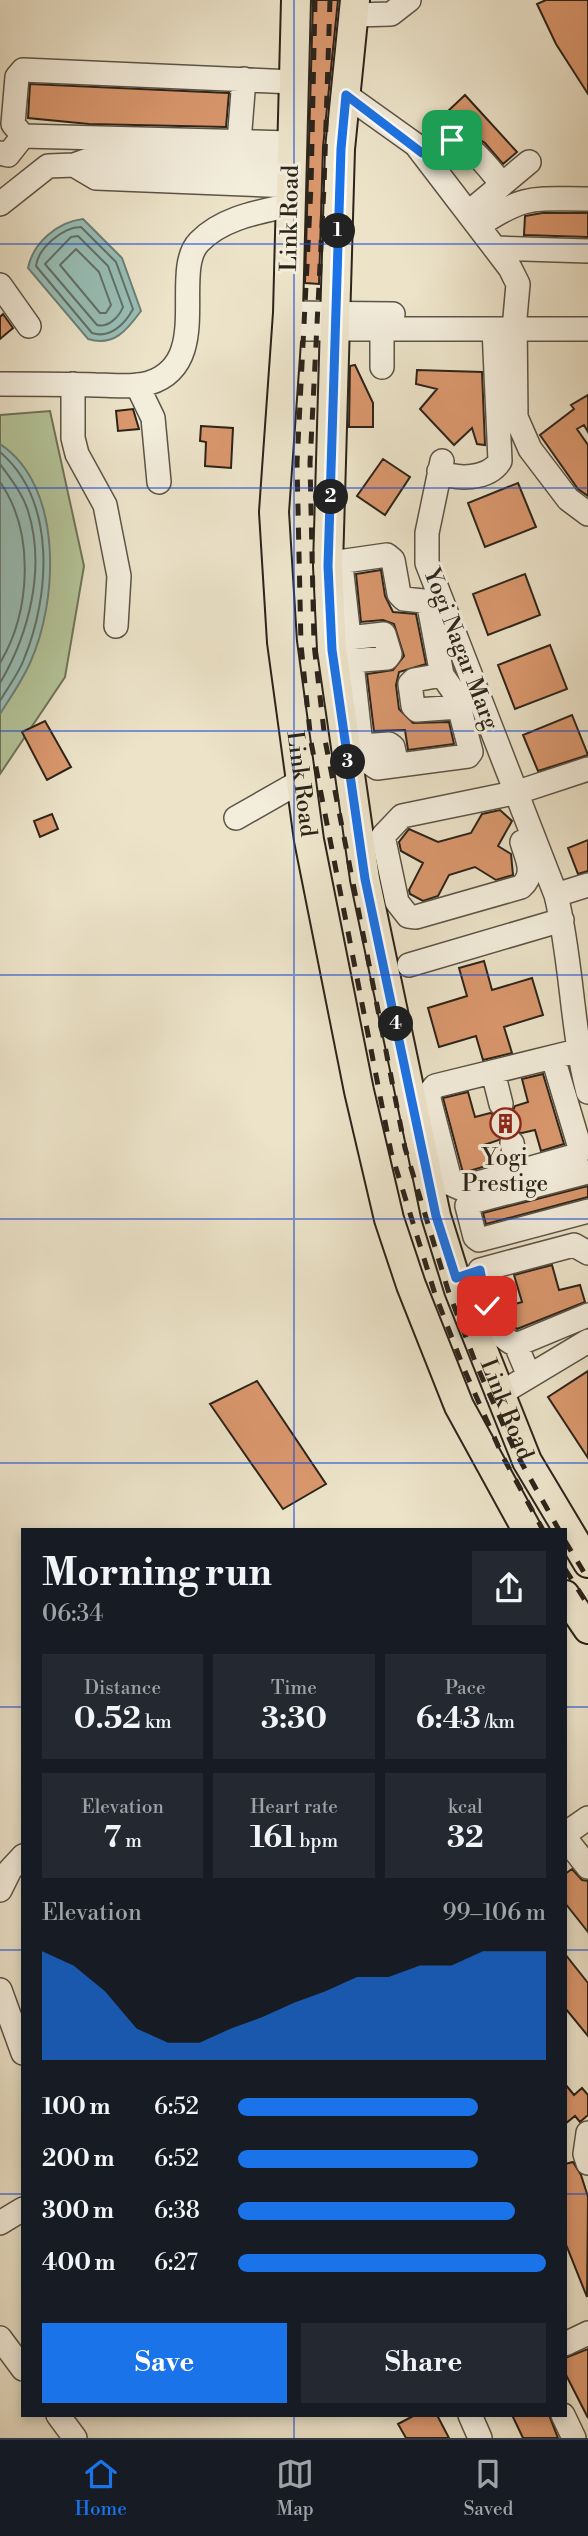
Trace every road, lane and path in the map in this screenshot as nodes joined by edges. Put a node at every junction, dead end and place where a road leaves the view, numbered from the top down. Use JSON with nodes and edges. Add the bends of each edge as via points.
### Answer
{"nodes":[{"id":1,"x":296,"y":0,"type":"edge"},
{"id":2,"x":409,"y":0,"type":"edge"},
{"id":3,"x":355,"y":8,"type":"edge"},
{"id":4,"x":244,"y":79,"type":"junction"},
{"id":5,"x":293,"y":82,"type":"junction"},
{"id":6,"x":8,"y":84,"type":"edge"},
{"id":7,"x":346,"y":95,"type":"junction"},
{"id":8,"x":23,"y":135,"type":"junction"},
{"id":9,"x":239,"y":142,"type":"junction"},
{"id":10,"x":0,"y":153,"type":"edge"},
{"id":11,"x":422,"y":153,"type":"junction"},
{"id":12,"x":529,"y":162,"type":"dead end"},
{"id":13,"x":291,"y":175,"type":"junction"},
{"id":14,"x":502,"y":184,"type":"junction"},
{"id":15,"x":588,"y":199,"type":"edge"},
{"id":16,"x":0,"y":204,"type":"edge"},
{"id":17,"x":473,"y":219,"type":"junction"},
{"id":18,"x":495,"y":248,"type":"junction"},
{"id":19,"x":588,"y":251,"type":"edge"},
{"id":20,"x":0,"y":285,"type":"edge"},
{"id":21,"x":588,"y":318,"type":"edge"},
{"id":22,"x":287,"y":321,"type":"junction"},
{"id":23,"x":337,"y":321,"type":"junction"},
{"id":24,"x":382,"y":321,"type":"junction"},
{"id":25,"x":29,"y":326,"type":"dead end"},
{"id":26,"x":508,"y":326,"type":"junction"},
{"id":27,"x":588,"y":330,"type":"edge"},
{"id":28,"x":382,"y":367,"type":"dead end"},
{"id":29,"x":0,"y":384,"type":"edge"},
{"id":30,"x":72,"y":384,"type":"junction"},
{"id":31,"x":137,"y":385,"type":"junction"},
{"id":32,"x":159,"y":482,"type":"dead end"},
{"id":33,"x":588,"y":513,"type":"edge"},
{"id":34,"x":116,"y":626,"type":"dead end"},
{"id":35,"x":442,"y":675,"type":"junction"},
{"id":36,"x":464,"y":698,"type":"junction"},
{"id":37,"x":588,"y":769,"type":"edge"},
{"id":38,"x":301,"y":780,"type":"junction"},
{"id":39,"x":513,"y":793,"type":"junction"},
{"id":40,"x":236,"y":818,"type":"dead end"},
{"id":41,"x":371,"y":839,"type":"junction"},
{"id":42,"x":588,"y":885,"type":"edge"},
{"id":43,"x":556,"y":895,"type":"junction"},
{"id":44,"x":384,"y":906,"type":"junction"},
{"id":45,"x":562,"y":920,"type":"junction"},
{"id":46,"x":409,"y":965,"type":"dead end"},
{"id":47,"x":577,"y":1052,"type":"junction"},
{"id":48,"x":554,"y":1058,"type":"junction"},
{"id":49,"x":493,"y":1072,"type":"junction"},
{"id":50,"x":588,"y":1092,"type":"edge"},
{"id":51,"x":501,"y":1104,"type":"dead end"},
{"id":52,"x":583,"y":1138,"type":"edge"},
{"id":53,"x":512,"y":1143,"type":"dead end"},
{"id":54,"x":518,"y":1172,"type":"junction"},
{"id":55,"x":588,"y":1172,"type":"edge"},
{"id":56,"x":588,"y":1211,"type":"edge"},
{"id":57,"x":588,"y":1253,"type":"edge"},
{"id":58,"x":468,"y":1274,"type":"junction"},
{"id":59,"x":588,"y":1315,"type":"edge"},
{"id":60,"x":588,"y":1341,"type":"edge"},
{"id":61,"x":516,"y":1345,"type":"junction"},
{"id":62,"x":529,"y":1376,"type":"junction"},
{"id":63,"x":498,"y":1395,"type":"junction"},
{"id":64,"x":526,"y":1528,"type":"edge"},
{"id":65,"x":588,"y":1563,"type":"edge"},
{"id":66,"x":567,"y":1598,"type":"edge"},
{"id":67,"x":588,"y":1629,"type":"edge"},
{"id":68,"x":588,"y":1818,"type":"edge"},
{"id":69,"x":567,"y":1834,"type":"edge"},
{"id":70,"x":567,"y":1839,"type":"edge"},
{"id":71,"x":21,"y":1858,"type":"edge"},
{"id":72,"x":588,"y":1867,"type":"edge"},
{"id":73,"x":0,"y":1890,"type":"edge"},
{"id":74,"x":0,"y":1990,"type":"edge"},
{"id":75,"x":21,"y":2048,"type":"edge"},
{"id":76,"x":588,"y":2133,"type":"edge"},
{"id":77,"x":588,"y":2163,"type":"edge"},
{"id":78,"x":21,"y":2210,"type":"edge"},
{"id":79,"x":0,"y":2223,"type":"edge"},
{"id":80,"x":588,"y":2333,"type":"edge"},
{"id":81,"x":0,"y":2338,"type":"edge"},
{"id":82,"x":567,"y":2343,"type":"edge"},
{"id":83,"x":21,"y":2365,"type":"edge"},
{"id":84,"x":59,"y":2417,"type":"edge"},
{"id":85,"x":471,"y":2417,"type":"edge"},
{"id":86,"x":564,"y":2417,"type":"edge"},
{"id":87,"x":75,"y":2438,"type":"edge"},
{"id":88,"x":480,"y":2438,"type":"edge"},
{"id":89,"x":574,"y":2438,"type":"edge"}],
"edges":[{"from":1,"to":5,"type":"main road","name":"Link Road"},
{"from":2,"to":3,"type":"street","via":[[391,14]]},
{"from":3,"to":7,"type":"main road","name":"Link Road"},
{"from":4,"to":5,"type":"street"},
{"from":4,"to":6,"type":"street","via":[[23,70]]},
{"from":4,"to":9,"type":"street"},
{"from":5,"to":13,"type":"main road","name":"Link Road"},
{"from":6,"to":8,"type":"street","via":[[13,124]]},
{"from":7,"to":11,"type":"street"},
{"from":7,"to":23,"type":"main road","name":"Link Road"},
{"from":8,"to":9,"type":"street"},
{"from":8,"to":10,"type":"street","via":[[8,155]]},
{"from":9,"to":13,"type":"street"},
{"from":11,"to":14,"type":"street","via":[[440,140],[452,140],[469,149]]},
{"from":11,"to":17,"type":"street"},
{"from":12,"to":14,"type":"street"},
{"from":13,"to":16,"type":"street","via":[[96,178],[74,165],[48,166]]},
{"from":13,"to":22,"type":"main road","name":"Link Road"},
{"from":13,"to":31,"type":"street","via":[[198,243],[191,256],[182,353],[158,379]]},
{"from":14,"to":17,"type":"street"},
{"from":15,"to":17,"type":"street","via":[[527,199]]},
{"from":17,"to":18,"type":"street"},
{"from":18,"to":19,"type":"street"},
{"from":18,"to":26,"type":"street","via":[[519,284]]},
{"from":20,"to":25,"type":"street"},
{"from":21,"to":26,"type":"street"},
{"from":22,"to":23,"type":"street"},
{"from":22,"to":38,"type":"main road","name":"Link Road","via":[[274,512],[282,642]]},
{"from":23,"to":24,"type":"street"},
{"from":23,"to":41,"type":"main road","name":"Link Road","via":[[328,566],[332,650]]},
{"from":24,"to":26,"type":"street"},
{"from":24,"to":28,"type":"street"},
{"from":26,"to":27,"type":"street"},
{"from":26,"to":33,"type":"street","via":[[516,417],[530,449],[568,499]]},
{"from":26,"to":36,"type":"street","name":"Yogi Nagar Marg","via":[[500,461],[496,467],[462,479],[441,466],[425,550]]},
{"from":29,"to":30,"type":"street"},
{"from":30,"to":31,"type":"street"},
{"from":30,"to":34,"type":"street","via":[[73,438],[105,505],[120,576]]},
{"from":31,"to":32,"type":"street","via":[[153,418]]},
{"from":35,"to":36,"type":"street"},
{"from":35,"to":36,"type":"street","via":[[410,684],[413,706],[417,710]]},
{"from":35,"to":36,"type":"street","via":[[429,606],[399,594],[393,560],[387,555],[345,561],[341,565],[361,746],[369,762],[377,768],[468,756]]},
{"from":36,"to":39,"type":"street","name":"Yogi Nagar Marg"},
{"from":37,"to":39,"type":"street"},
{"from":38,"to":40,"type":"street"},
{"from":38,"to":64,"type":"main road","name":"Link Road","via":[[330,947],[390,1219],[459,1406]]},
{"from":39,"to":41,"type":"street","via":[[402,817]]},
{"from":39,"to":43,"type":"street"},
{"from":39,"to":44,"type":"street","via":[[529,880],[521,887],[429,915],[408,916]]},
{"from":41,"to":44,"type":"main road","name":"Link Road"},
{"from":42,"to":43,"type":"street"},
{"from":43,"to":45,"type":"street"},
{"from":44,"to":58,"type":"main road","name":"Link Road","via":[[436,1216]]},
{"from":45,"to":46,"type":"street"},
{"from":45,"to":47,"type":"street"},
{"from":47,"to":48,"type":"street"},
{"from":47,"to":50,"type":"street"},
{"from":48,"to":49,"type":"street"},
{"from":48,"to":52,"type":"street"},
{"from":49,"to":51,"type":"street"},
{"from":49,"to":54,"type":"street","via":[[435,1086],[428,1095],[451,1184],[460,1188]]},
{"from":52,"to":54,"type":"street","via":[[577,1155]]},
{"from":53,"to":54,"type":"street"},
{"from":55,"to":56,"type":"street","via":[[467,1206],[479,1240]]},
{"from":57,"to":58,"type":"street","via":[[574,1245]]},
{"from":58,"to":61,"type":"street","via":[[493,1327],[501,1338]]},
{"from":58,"to":63,"type":"main road","name":"Link Road"},
{"from":59,"to":61,"type":"street"},
{"from":60,"to":62,"type":"street"},
{"from":61,"to":62,"type":"street"},
{"from":62,"to":63,"type":"street"},
{"from":63,"to":65,"type":"main road","name":"Link Road","via":[[527,1461]]},
{"from":66,"to":67,"type":"main road"},
{"from":68,"to":69,"type":"street"},
{"from":70,"to":72,"type":"street"},
{"from":71,"to":73,"type":"street"},
{"from":74,"to":75,"type":"street"},
{"from":76,"to":77,"type":"street"},
{"from":78,"to":79,"type":"street"},
{"from":80,"to":82,"type":"street"},
{"from":81,"to":83,"type":"street"},
{"from":84,"to":87,"type":"street"},
{"from":85,"to":88,"type":"street"},
{"from":86,"to":89,"type":"street"}]}
